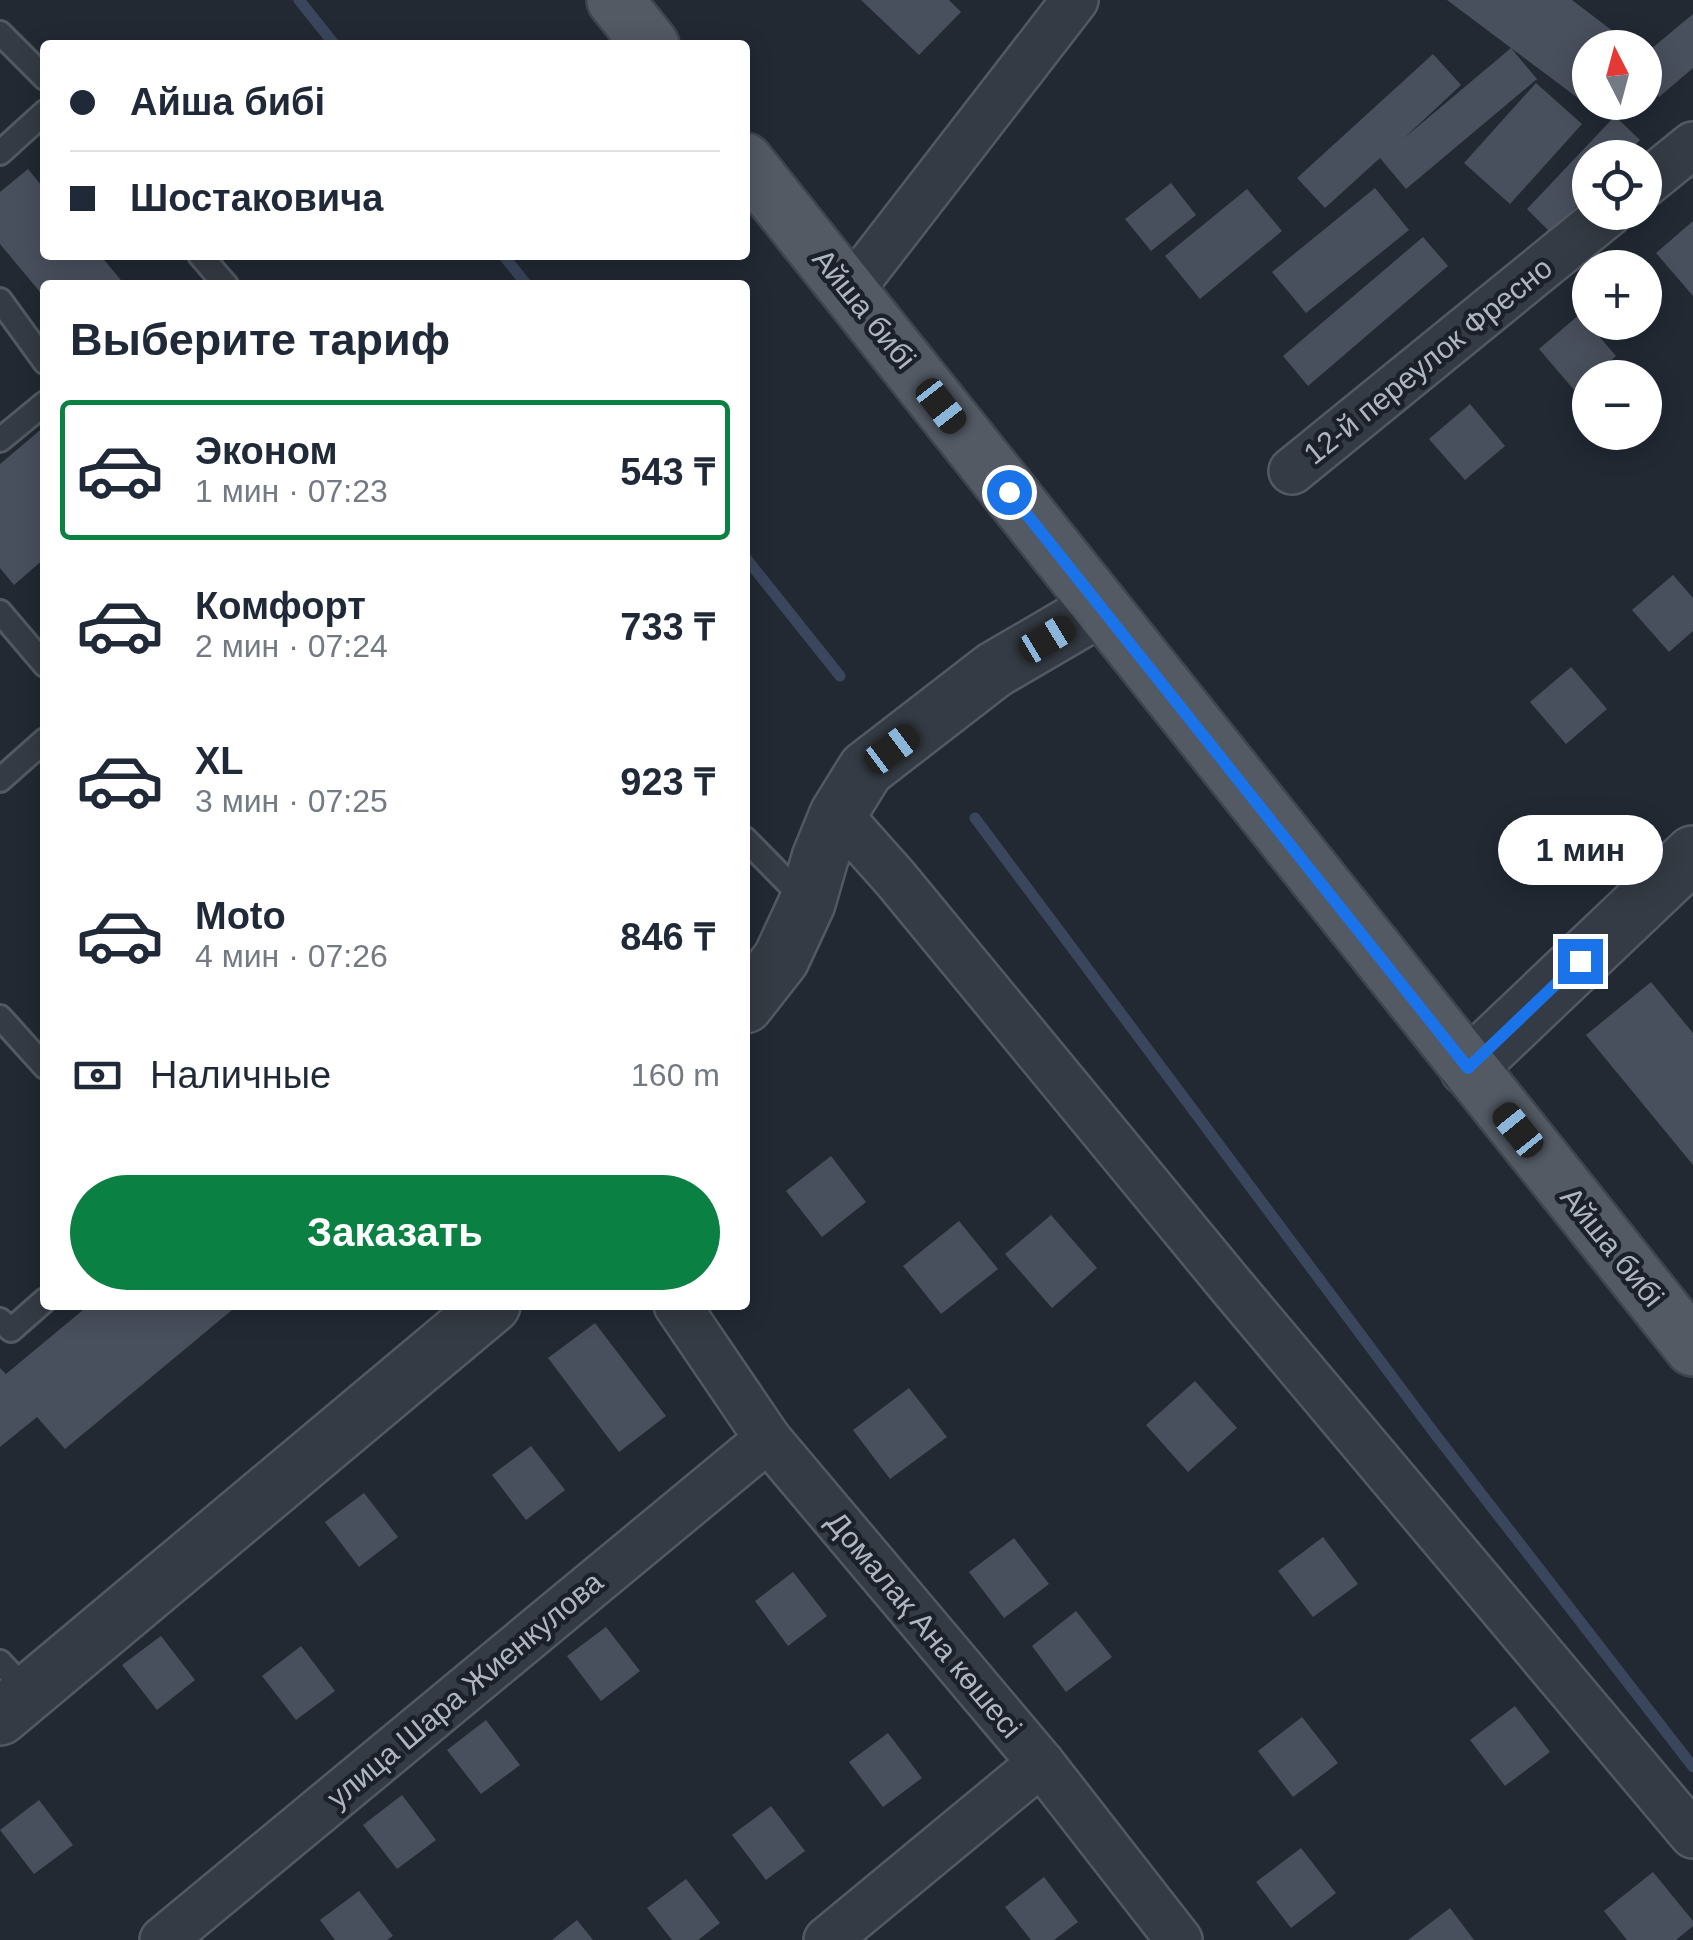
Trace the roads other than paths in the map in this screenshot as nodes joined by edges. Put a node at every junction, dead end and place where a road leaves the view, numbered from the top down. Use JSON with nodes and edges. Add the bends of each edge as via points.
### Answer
{"nodes":[{"id":1,"x":614,"y":0,"type":"edge"},
{"id":2,"x":1076,"y":0,"type":"edge"},
{"id":3,"x":0,"y":33,"type":"edge"},
{"id":4,"x":647,"y":40,"type":"edge"},
{"id":5,"x":40,"y":73,"type":"edge"},
{"id":6,"x":40,"y":117,"type":"edge"},
{"id":7,"x":1693,"y":144,"type":"edge"},
{"id":8,"x":0,"y":153,"type":"edge"},
{"id":9,"x":750,"y":167,"type":"edge"},
{"id":10,"x":1662,"y":170,"type":"edge"},
{"id":11,"x":1588,"y":230,"type":"edge"},
{"id":12,"x":204,"y":260,"type":"edge"},
{"id":13,"x":222,"y":280,"type":"edge"},
{"id":14,"x":850,"y":291,"type":"junction"},
{"id":15,"x":0,"y":300,"type":"edge"},
{"id":16,"x":40,"y":355,"type":"edge"},
{"id":17,"x":40,"y":407,"type":"edge"},
{"id":18,"x":0,"y":440,"type":"edge"},
{"id":19,"x":1292,"y":471,"type":"dead end"},
{"id":20,"x":1100,"y":608,"type":"junction"},
{"id":21,"x":0,"y":612,"type":"edge"},
{"id":22,"x":40,"y":659,"type":"edge"},
{"id":23,"x":40,"y":744,"type":"edge"},
{"id":24,"x":0,"y":780,"type":"edge"},
{"id":25,"x":852,"y":792,"type":"junction"},
{"id":26,"x":750,"y":844,"type":"edge"},
{"id":27,"x":1693,"y":854,"type":"edge"},
{"id":28,"x":807,"y":903,"type":"junction"},
{"id":29,"x":750,"y":998,"type":"edge"},
{"id":30,"x":0,"y":1017,"type":"edge"},
{"id":31,"x":40,"y":1061,"type":"edge"},
{"id":32,"x":1468,"y":1068,"type":"junction"},
{"id":33,"x":40,"y":1304,"type":"edge"},
{"id":34,"x":486,"y":1310,"type":"edge"},
{"id":35,"x":679,"y":1310,"type":"edge"},
{"id":36,"x":0,"y":1320,"type":"edge"},
{"id":37,"x":1693,"y":1348,"type":"edge"},
{"id":38,"x":768,"y":1439,"type":"junction"},
{"id":39,"x":10,"y":1691,"type":"edge"},
{"id":40,"x":1040,"y":1763,"type":"junction"},
{"id":41,"x":1693,"y":1835,"type":"edge"},
{"id":42,"x":162,"y":1940,"type":"edge"},
{"id":43,"x":827,"y":1940,"type":"edge"},
{"id":44,"x":1179,"y":1940,"type":"edge"}],
"edges":[{"from":1,"to":4,"type":"main road"},
{"from":2,"to":14,"type":"street"},
{"from":3,"to":5,"type":"lane"},
{"from":6,"to":8,"type":"lane"},
{"from":7,"to":10,"type":"street"},
{"from":9,"to":14,"type":"main road","name":"Айша бибі"},
{"from":11,"to":19,"type":"street","name":"12-й переулок Фресно"},
{"from":12,"to":13,"type":"lane"},
{"from":14,"to":20,"type":"main road","name":"Айша бибі"},
{"from":15,"to":16,"type":"lane"},
{"from":17,"to":18,"type":"lane"},
{"from":20,"to":25,"type":"street","via":[[994,670]]},
{"from":20,"to":32,"type":"main road","name":"Айша бибі"},
{"from":21,"to":22,"type":"lane"},
{"from":23,"to":24,"type":"lane"},
{"from":25,"to":28,"type":"street"},
{"from":25,"to":41,"type":"street","via":[[895,878]]},
{"from":26,"to":28,"type":"lane"},
{"from":27,"to":32,"type":"street"},
{"from":28,"to":29,"type":"street","via":[[781,958]]},
{"from":30,"to":31,"type":"lane"},
{"from":32,"to":37,"type":"main road","name":"Айша бибі"},
{"from":33,"to":36,"type":"lane","via":[[11,1330]]},
{"from":34,"to":39,"type":"street"},
{"from":35,"to":38,"type":"street","name":"Домалақ Ана көшесі"},
{"from":38,"to":40,"type":"street","name":"Домалақ Ана көшесі"},
{"from":38,"to":42,"type":"street","name":"улица Шара Жиенкулова"},
{"from":40,"to":43,"type":"street"},
{"from":40,"to":44,"type":"street","name":"Домалақ Ана көшесі"}]}
